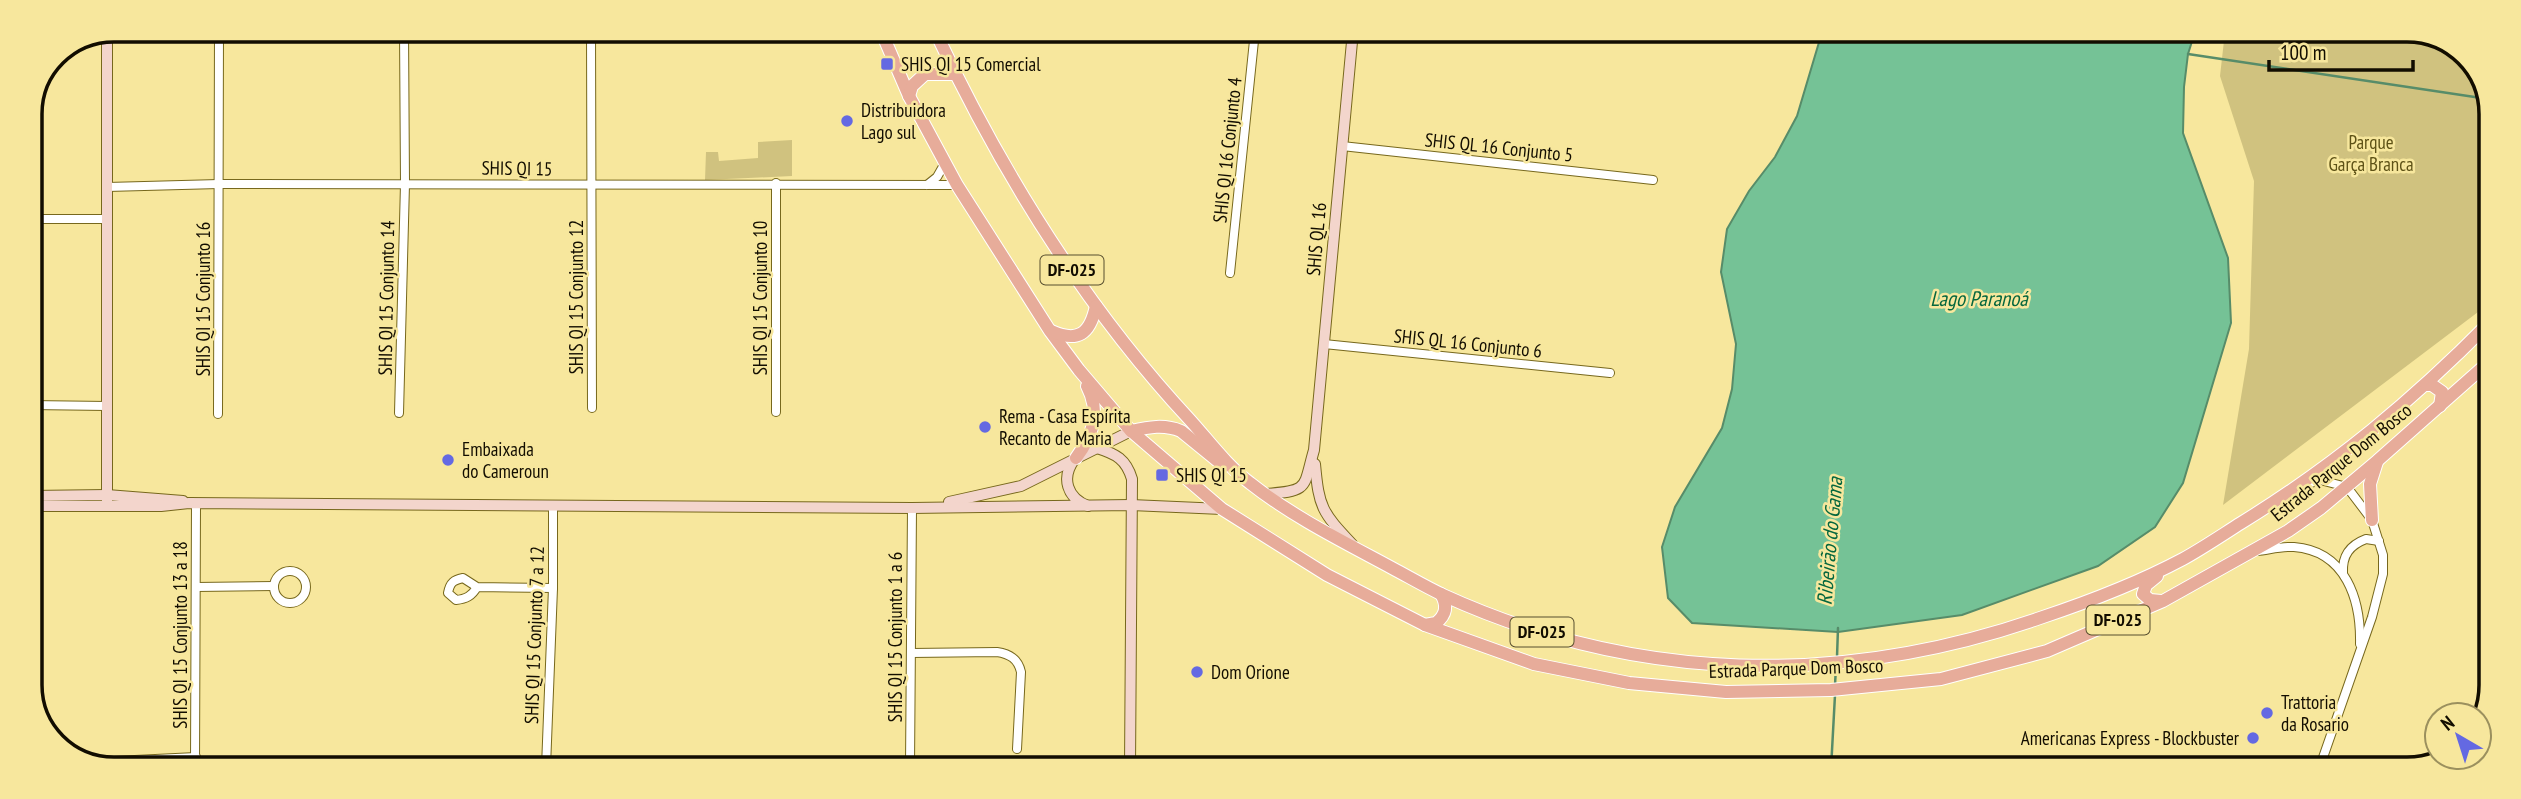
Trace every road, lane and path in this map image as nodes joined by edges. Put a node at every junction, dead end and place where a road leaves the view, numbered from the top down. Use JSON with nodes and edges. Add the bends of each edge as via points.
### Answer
{"nodes":[{"id":1,"x":219,"y":42,"type":"edge"},
{"id":2,"x":404,"y":42,"type":"edge"},
{"id":3,"x":591,"y":42,"type":"edge"},
{"id":4,"x":886,"y":42,"type":"edge"},
{"id":5,"x":940,"y":42,"type":"edge"},
{"id":6,"x":1254,"y":42,"type":"edge"},
{"id":7,"x":1352,"y":42,"type":"edge"},
{"id":8,"x":105,"y":43,"type":"edge"},
{"id":9,"x":955,"y":74,"type":"junction"},
{"id":10,"x":909,"y":96,"type":"junction"},
{"id":11,"x":1342,"y":146,"type":"junction"},
{"id":12,"x":945,"y":163,"type":"junction"},
{"id":13,"x":1653,"y":180,"type":"dead end"},
{"id":14,"x":776,"y":183,"type":"junction"},
{"id":15,"x":219,"y":184,"type":"junction"},
{"id":16,"x":405,"y":184,"type":"junction"},
{"id":17,"x":928,"y":185,"type":"junction"},
{"id":18,"x":957,"y":185,"type":"junction"},
{"id":19,"x":592,"y":186,"type":"junction"},
{"id":20,"x":107,"y":187,"type":"junction"},
{"id":21,"x":42,"y":219,"type":"edge"},
{"id":22,"x":106,"y":219,"type":"junction"},
{"id":23,"x":1230,"y":272,"type":"dead end"},
{"id":24,"x":1097,"y":306,"type":"junction"},
{"id":25,"x":1051,"y":331,"type":"junction"},
{"id":26,"x":2479,"y":333,"type":"edge"},
{"id":27,"x":1324,"y":344,"type":"junction"},
{"id":28,"x":2446,"y":366,"type":"junction"},
{"id":29,"x":1079,"y":370,"type":"junction"},
{"id":30,"x":2479,"y":371,"type":"edge"},
{"id":31,"x":1610,"y":373,"type":"dead end"},
{"id":32,"x":2426,"y":385,"type":"junction"},
{"id":33,"x":2463,"y":386,"type":"junction"},
{"id":34,"x":42,"y":405,"type":"edge"},
{"id":35,"x":107,"y":405,"type":"junction"},
{"id":36,"x":2440,"y":406,"type":"junction"},
{"id":37,"x":592,"y":408,"type":"dead end"},
{"id":38,"x":776,"y":412,"type":"dead end"},
{"id":39,"x":399,"y":413,"type":"dead end"},
{"id":40,"x":218,"y":414,"type":"dead end"},
{"id":41,"x":1131,"y":431,"type":"junction"},
{"id":42,"x":1097,"y":447,"type":"junction"},
{"id":43,"x":1314,"y":450,"type":"junction"},
{"id":44,"x":1076,"y":458,"type":"junction"},
{"id":45,"x":2377,"y":461,"type":"junction"},
{"id":46,"x":1248,"y":482,"type":"junction"},
{"id":47,"x":2347,"y":487,"type":"junction"},
{"id":48,"x":2298,"y":488,"type":"junction"},
{"id":49,"x":1266,"y":494,"type":"junction"},
{"id":50,"x":42,"y":497,"type":"edge"},
{"id":51,"x":107,"y":500,"type":"junction"},
{"id":52,"x":192,"y":503,"type":"junction"},
{"id":53,"x":42,"y":505,"type":"edge"},
{"id":54,"x":553,"y":505,"type":"junction"},
{"id":55,"x":1132,"y":505,"type":"junction"},
{"id":56,"x":1090,"y":506,"type":"junction"},
{"id":57,"x":912,"y":508,"type":"junction"},
{"id":58,"x":924,"y":508,"type":"junction"},
{"id":59,"x":1222,"y":509,"type":"junction"},
{"id":60,"x":2372,"y":520,"type":"junction"},
{"id":61,"x":2379,"y":541,"type":"junction"},
{"id":62,"x":1357,"y":549,"type":"junction"},
{"id":63,"x":2254,"y":552,"type":"junction"},
{"id":64,"x":2184,"y":559,"type":"junction"},
{"id":65,"x":2343,"y":573,"type":"junction"},
{"id":66,"x":274,"y":586,"type":"junction"},
{"id":67,"x":196,"y":587,"type":"junction"},
{"id":68,"x":477,"y":587,"type":"dead end"},
{"id":69,"x":554,"y":587,"type":"junction"},
{"id":70,"x":1441,"y":594,"type":"junction"},
{"id":71,"x":2163,"y":601,"type":"junction"},
{"id":72,"x":1424,"y":625,"type":"junction"},
{"id":73,"x":2360,"y":651,"type":"junction"},
{"id":74,"x":911,"y":653,"type":"junction"},
{"id":75,"x":1017,"y":749,"type":"dead end"},
{"id":76,"x":195,"y":757,"type":"edge"},
{"id":77,"x":546,"y":757,"type":"edge"},
{"id":78,"x":910,"y":757,"type":"edge"},
{"id":79,"x":1130,"y":757,"type":"edge"},
{"id":80,"x":2323,"y":757,"type":"edge"}],
"edges":[{"from":1,"to":15,"type":"street","name":"SHIS QI 15 Conjunto 16"},
{"from":2,"to":16,"type":"street","name":"SHIS QI 15 Conjunto 14"},
{"from":3,"to":19,"type":"street","name":"SHIS QI 15 Conjunto 12"},
{"from":4,"to":10,"type":"main road","name":"Estrada Parque Dom Bosco","number":"DF-025"},
{"from":5,"to":9,"type":"main road","name":"Estrada Parque Dom Bosco","number":"DF-025"},
{"from":6,"to":23,"type":"street","name":"SHIS QI 16 Conjunto 4"},
{"from":7,"to":11,"type":"street","name":"SHIS QL 16"},
{"from":8,"to":20,"type":"street"},
{"from":9,"to":10,"type":"main road","via":[[925,74]]},
{"from":9,"to":24,"type":"main road","name":"Estrada Parque Dom Bosco","number":"DF-025","via":[[1029,208]]},
{"from":10,"to":12,"type":"main road","name":"Estrada Parque Dom Bosco","number":"DF-025"},
{"from":11,"to":13,"type":"street","name":"SHIS QL 16 Conjunto 5"},
{"from":11,"to":27,"type":"street","name":"SHIS QL 16"},
{"from":12,"to":17,"type":"street"},
{"from":12,"to":18,"type":"main road","name":"Estrada Parque Dom Bosco","number":"DF-025"},
{"from":14,"to":17,"type":"street","name":"SHIS QI 15"},
{"from":14,"to":19,"type":"street","name":"SHIS QI 15"},
{"from":14,"to":38,"type":"street","name":"SHIS QI 15 Conjunto 10"},
{"from":15,"to":16,"type":"street","name":"SHIS QI 15"},
{"from":15,"to":20,"type":"street","name":"SHIS QI 15"},
{"from":15,"to":40,"type":"street","name":"SHIS QI 15 Conjunto 16"},
{"from":16,"to":19,"type":"street","name":"SHIS QI 15"},
{"from":16,"to":39,"type":"street","name":"SHIS QI 15 Conjunto 14"},
{"from":17,"to":18,"type":"street","name":"SHIS QI 15"},
{"from":18,"to":25,"type":"main road","name":"Estrada Parque Dom Bosco","number":"DF-025"},
{"from":19,"to":37,"type":"street","name":"SHIS QI 15 Conjunto 12"},
{"from":20,"to":22,"type":"street"},
{"from":21,"to":22,"type":"street"},
{"from":22,"to":35,"type":"street"},
{"from":24,"to":25,"type":"main road","via":[[1093,323],[1077,336]]},
{"from":24,"to":46,"type":"main road","name":"Estrada Parque Dom Bosco","number":"DF-025","via":[[1142,367]]},
{"from":25,"to":29,"type":"main road","name":"Estrada Parque Dom Bosco","number":"DF-025"},
{"from":26,"to":28,"type":"main road","name":"Estrada Parque Dom Bosco","number":"DF-025"},
{"from":27,"to":31,"type":"street","name":"SHIS QL 16 Conjunto 6"},
{"from":27,"to":43,"type":"street","name":"SHIS QL 16"},
{"from":28,"to":32,"type":"main road","name":"Estrada Parque Dom Bosco","number":"DF-025"},
{"from":28,"to":33,"type":"main road","via":[[2446,384]]},
{"from":29,"to":41,"type":"main road","name":"Estrada Parque Dom Bosco","number":"DF-025"},
{"from":29,"to":44,"type":"main road","via":[[1091,394],[1095,418]]},
{"from":30,"to":33,"type":"main road","name":"Estrada Parque Dom Bosco","number":"DF-025"},
{"from":32,"to":36,"type":"main road","via":[[2442,392]]},
{"from":32,"to":48,"type":"main road","name":"Estrada Parque Dom Bosco","number":"DF-025"},
{"from":33,"to":36,"type":"main road","name":"Estrada Parque Dom Bosco","number":"DF-025"},
{"from":34,"to":35,"type":"street"},
{"from":35,"to":51,"type":"street"},
{"from":36,"to":45,"type":"main road","name":"Estrada Parque Dom Bosco","number":"DF-025"},
{"from":41,"to":42,"type":"street"},
{"from":41,"to":46,"type":"main road","via":[[1163,426],[1181,431]]},
{"from":41,"to":59,"type":"main road","name":"Estrada Parque Dom Bosco","number":"DF-025"},
{"from":42,"to":44,"type":"street"},
{"from":42,"to":55,"type":"street","via":[[1114,453],[1127,465]]},
{"from":43,"to":49,"type":"street","name":"SHIS QL 16","via":[[1305,485]]},
{"from":43,"to":62,"type":"street","name":"SHIS QL 16","via":[[1320,504]]},
{"from":44,"to":56,"type":"street","via":[[1069,467],[1067,485],[1070,494]]},
{"from":44,"to":58,"type":"street","via":[[1021,486]]},
{"from":45,"to":47,"type":"main road","name":"Estrada Parque Dom Bosco","number":"DF-025"},
{"from":45,"to":60,"type":"main road","via":[[2370,484]]},
{"from":46,"to":49,"type":"main road","name":"Estrada Parque Dom Bosco","number":"DF-025"},
{"from":47,"to":48,"type":"street","via":[[2320,480]]},
{"from":47,"to":60,"type":"street"},
{"from":47,"to":63,"type":"main road","name":"Estrada Parque Dom Bosco","number":"DF-025"},
{"from":48,"to":64,"type":"main road","name":"Estrada Parque Dom Bosco","number":"DF-025"},
{"from":49,"to":62,"type":"main road","name":"Estrada Parque Dom Bosco","number":"DF-025"},
{"from":50,"to":51,"type":"street"},
{"from":51,"to":52,"type":"street","via":[[178,499]]},
{"from":51,"to":53,"type":"street"},
{"from":52,"to":54,"type":"street"},
{"from":52,"to":67,"type":"street","name":"SHIS QI 15 Conjunto 13 a 18"},
{"from":54,"to":57,"type":"street"},
{"from":54,"to":69,"type":"street","name":"SHIS QI 15 Conjunto 7 a 12"},
{"from":55,"to":56,"type":"street"},
{"from":55,"to":59,"type":"street"},
{"from":55,"to":79,"type":"street"},
{"from":56,"to":58,"type":"street"},
{"from":57,"to":58,"type":"street"},
{"from":57,"to":74,"type":"street","name":"SHIS QI 15 Conjunto 1 a 6"},
{"from":59,"to":72,"type":"main road","name":"Estrada Parque Dom Bosco","number":"DF-025","via":[[1327,575]]},
{"from":60,"to":61,"type":"street"},
{"from":61,"to":65,"type":"street","via":[[2366,539],[2345,554]]},
{"from":61,"to":73,"type":"street","via":[[2383,574]]},
{"from":62,"to":70,"type":"main road","name":"Estrada Parque Dom Bosco","number":"DF-025"},
{"from":63,"to":65,"type":"street","via":[[2305,549]]},
{"from":63,"to":71,"type":"main road","name":"Estrada Parque Dom Bosco","number":"DF-025"},
{"from":64,"to":70,"type":"main road","name":"Estrada Parque Dom Bosco","number":"DF-025","via":[[2082,604],[1992,635],[1936,649],[1811,666],[1687,663],[1646,657],[1550,634]]},
{"from":64,"to":71,"type":"main road","via":[[2146,584],[2143,594],[2147,599]]},
{"from":65,"to":73,"type":"street","via":[[2357,600]]},
{"from":66,"to":66,"type":"street","via":[[275,595],[291,603],[306,593],[302,575],[294,570],[277,577]]},
{"from":66,"to":67,"type":"street"},
{"from":67,"to":76,"type":"street","name":"SHIS QI 15 Conjunto 13 a 18"},
{"from":68,"to":69,"type":"street"},
{"from":69,"to":77,"type":"street","name":"SHIS QI 15 Conjunto 7 a 12"},
{"from":70,"to":72,"type":"main road","via":[[1445,611],[1436,623]]},
{"from":71,"to":72,"type":"main road","name":"Estrada Parque Dom Bosco","number":"DF-025","via":[[2047,651],[1941,679],[1809,690],[1726,692],[1629,683],[1534,664]]},
{"from":73,"to":80,"type":"street"},
{"from":74,"to":75,"type":"street","via":[[997,652],[1013,657],[1021,672]]},
{"from":74,"to":78,"type":"street","name":"SHIS QI 15 Conjunto 1 a 6"}]}
